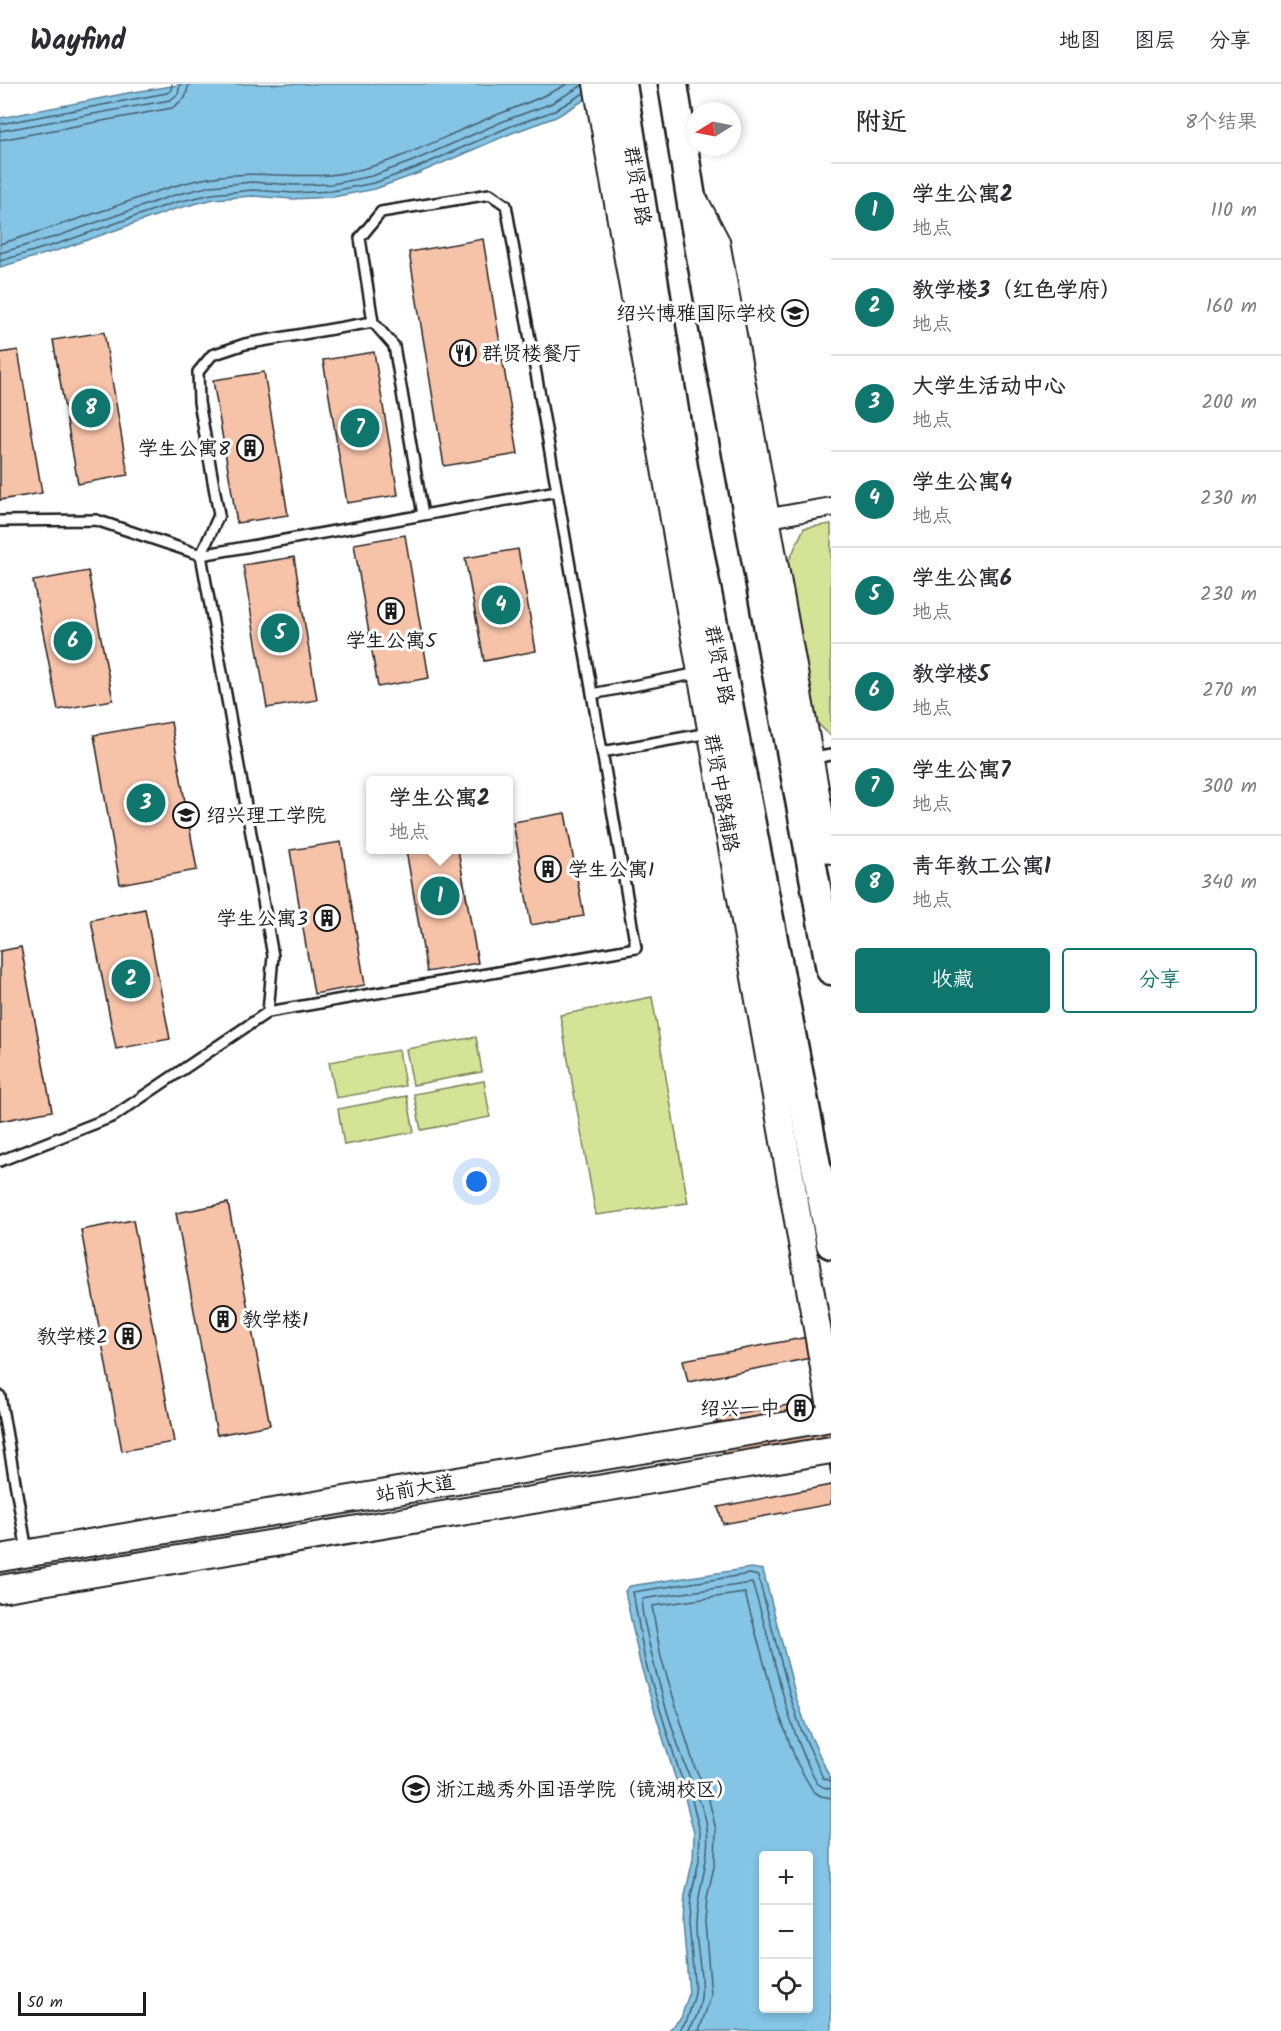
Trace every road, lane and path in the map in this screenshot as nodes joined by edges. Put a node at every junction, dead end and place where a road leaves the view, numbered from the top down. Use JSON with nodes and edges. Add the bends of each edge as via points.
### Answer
{"nodes":[{"id":1,"x":673,"y":86,"type":"edge"},
{"id":2,"x":611,"y":97,"type":"edge"},
{"id":3,"x":688,"y":181,"type":"junction"},
{"id":4,"x":373,"y":321,"type":"junction"},
{"id":5,"x":557,"y":491,"type":"junction"},
{"id":6,"x":831,"y":507,"type":"edge"},
{"id":7,"x":423,"y":515,"type":"junction"},
{"id":8,"x":770,"y":518,"type":"junction"},
{"id":9,"x":0,"y":521,"type":"edge"},
{"id":10,"x":201,"y":555,"type":"junction"},
{"id":11,"x":701,"y":672,"type":"junction"},
{"id":12,"x":592,"y":694,"type":"junction"},
{"id":13,"x":712,"y":733,"type":"junction"},
{"id":14,"x":602,"y":752,"type":"junction"},
{"id":15,"x":822,"y":756,"type":"edge"},
{"id":16,"x":831,"y":854,"type":"edge"},
{"id":17,"x":831,"y":970,"type":"edge"},
{"id":18,"x":268,"y":1012,"type":"junction"},
{"id":19,"x":0,"y":1161,"type":"edge"},
{"id":20,"x":831,"y":1244,"type":"edge"},
{"id":21,"x":0,"y":1396,"type":"edge"},
{"id":22,"x":831,"y":1407,"type":"edge"},
{"id":23,"x":831,"y":1418,"type":"edge"},
{"id":24,"x":831,"y":1450,"type":"edge"},
{"id":25,"x":27,"y":1554,"type":"junction"},
{"id":26,"x":0,"y":1558,"type":"edge"},
{"id":27,"x":0,"y":1589,"type":"edge"}],
"edges":[{"from":1,"to":3,"type":"main road"},
{"from":2,"to":11,"type":"main road","name":"群贤中路辅路"},
{"from":2,"to":20,"type":"main road","name":"群贤中路"},
{"from":3,"to":8,"type":"street","via":[[720,241]]},
{"from":3,"to":17,"type":"main road"},
{"from":4,"to":5,"type":"lane","via":[[360,238],[381,212],[490,194],[506,205]]},
{"from":4,"to":7,"type":"lane","via":[[394,346]]},
{"from":4,"to":10,"type":"lane","via":[[245,344],[212,355],[198,372],[199,402],[219,515]]},
{"from":5,"to":7,"type":"lane"},
{"from":5,"to":12,"type":"lane"},
{"from":6,"to":8,"type":"street"},
{"from":7,"to":10,"type":"lane"},
{"from":8,"to":15,"type":"street"},
{"from":9,"to":10,"type":"lane","via":[[96,520]]},
{"from":10,"to":18,"type":"lane","via":[[273,956]]},
{"from":11,"to":12,"type":"lane"},
{"from":11,"to":13,"type":"main road","name":"群贤中路辅路"},
{"from":12,"to":14,"type":"lane"},
{"from":13,"to":14,"type":"lane"},
{"from":13,"to":22,"type":"main road","name":"群贤中路辅路"},
{"from":14,"to":18,"type":"lane","via":[[636,948]]},
{"from":15,"to":16,"type":"street"},
{"from":18,"to":19,"type":"lane","via":[[114,1116]]},
{"from":21,"to":25,"type":"lane"},
{"from":23,"to":25,"type":"main road","name":"站前大道"},
{"from":24,"to":27,"type":"main road","name":"站前大道"},
{"from":25,"to":26,"type":"main road","name":"站前大道"}]}
